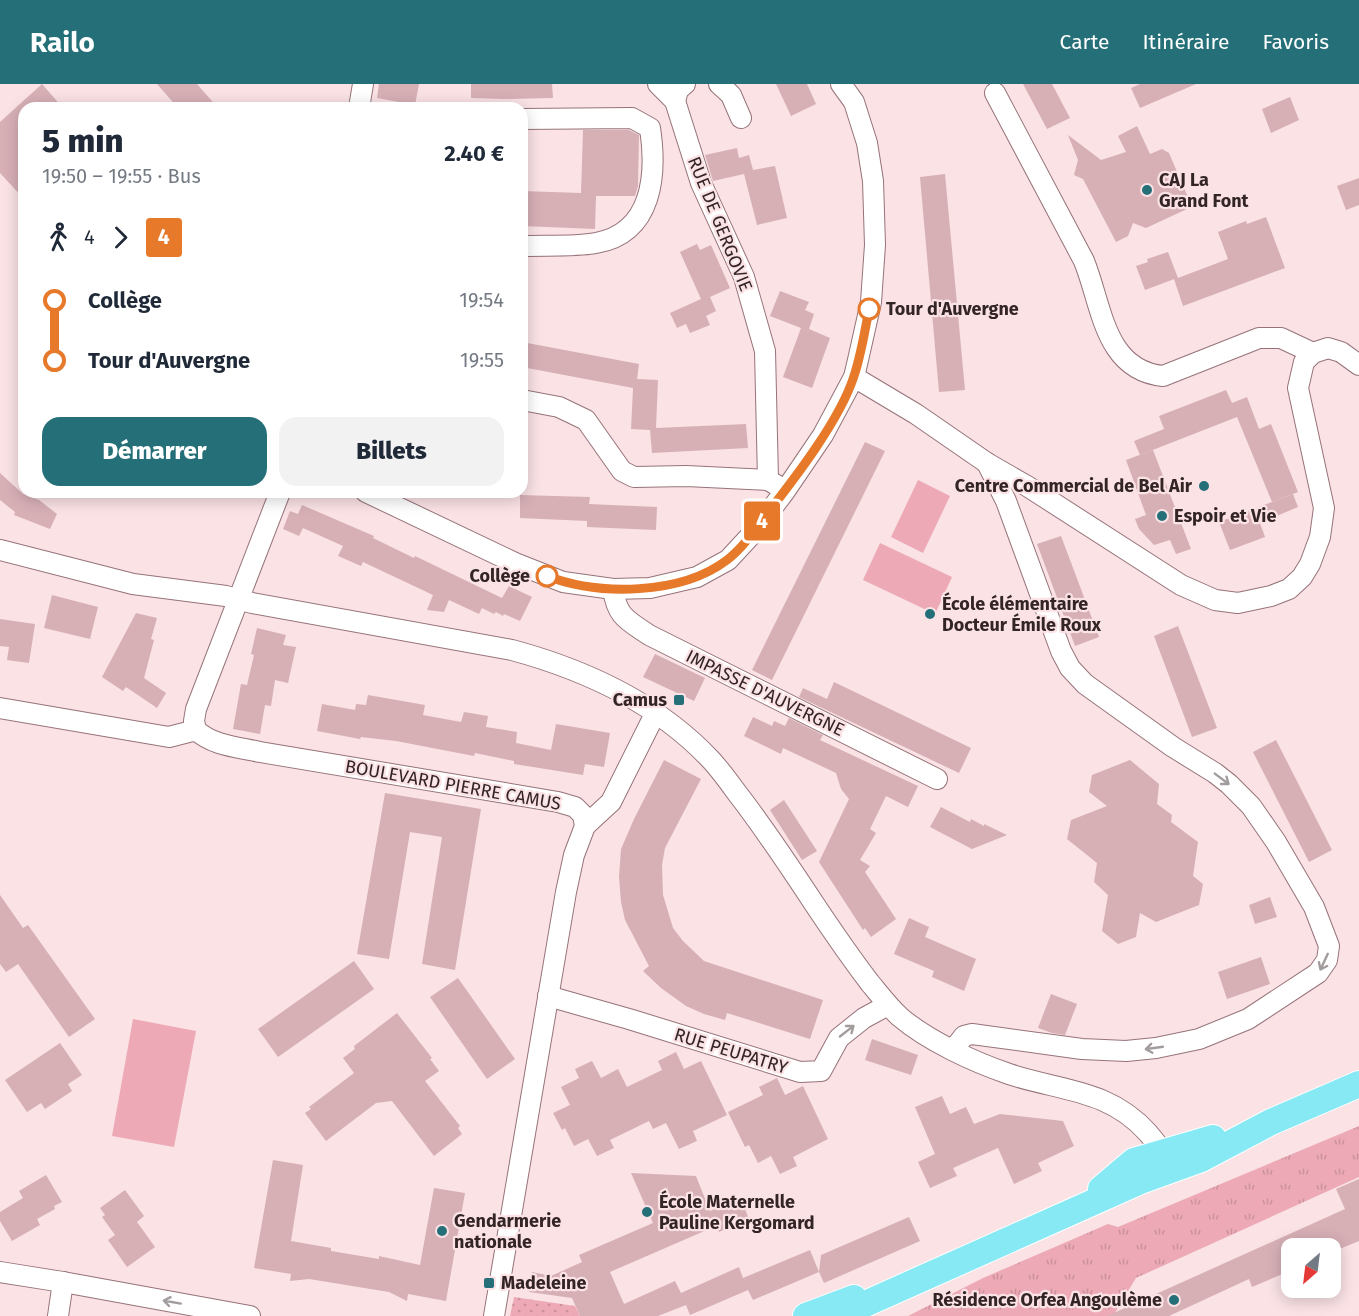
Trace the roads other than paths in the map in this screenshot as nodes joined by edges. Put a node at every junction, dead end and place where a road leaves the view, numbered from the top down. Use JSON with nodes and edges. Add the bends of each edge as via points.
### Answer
{"nodes":[{"id":1,"x":363,"y":84,"type":"edge"},
{"id":2,"x":658,"y":84,"type":"edge"},
{"id":3,"x":719,"y":84,"type":"edge"},
{"id":4,"x":842,"y":84,"type":"edge"},
{"id":5,"x":680,"y":92,"type":"edge"},
{"id":6,"x":995,"y":93,"type":"dead end"},
{"id":7,"x":365,"y":102,"type":"edge"},
{"id":8,"x":528,"y":118,"type":"edge"},
{"id":9,"x":741,"y":118,"type":"dead end"},
{"id":10,"x":528,"y":246,"type":"edge"},
{"id":11,"x":1314,"y":353,"type":"junction"},
{"id":12,"x":1359,"y":365,"type":"edge"},
{"id":13,"x":854,"y":377,"type":"junction"},
{"id":14,"x":528,"y":401,"type":"edge"},
{"id":15,"x":987,"y":464,"type":"junction"},
{"id":16,"x":768,"y":480,"type":"junction"},
{"id":17,"x":785,"y":491,"type":"junction"},
{"id":18,"x":278,"y":498,"type":"edge"},
{"id":19,"x":379,"y":498,"type":"edge"},
{"id":20,"x":0,"y":550,"type":"edge"},
{"id":21,"x":613,"y":589,"type":"junction"},
{"id":22,"x":239,"y":601,"type":"junction"},
{"id":23,"x":0,"y":708,"type":"edge"},
{"id":24,"x":656,"y":712,"type":"junction"},
{"id":25,"x":196,"y":730,"type":"junction"},
{"id":26,"x":937,"y":779,"type":"dead end"},
{"id":27,"x":585,"y":826,"type":"junction"},
{"id":28,"x":548,"y":996,"type":"junction"},
{"id":29,"x":888,"y":1005,"type":"junction"},
{"id":30,"x":953,"y":1050,"type":"junction"},
{"id":31,"x":1359,"y":1084,"type":"edge"},
{"id":32,"x":1169,"y":1161,"type":"junction"},
{"id":33,"x":966,"y":1257,"type":"junction"},
{"id":34,"x":0,"y":1272,"type":"edge"},
{"id":35,"x":63,"y":1282,"type":"junction"},
{"id":36,"x":58,"y":1316,"type":"edge"},
{"id":37,"x":250,"y":1316,"type":"edge"},
{"id":38,"x":494,"y":1316,"type":"edge"},
{"id":39,"x":806,"y":1316,"type":"edge"},
{"id":40,"x":838,"y":1316,"type":"edge"},
{"id":41,"x":869,"y":1316,"type":"edge"}],
"edges":[{"from":1,"to":7,"type":"street"},
{"from":2,"to":5,"type":"street","name":"RUE DE GERGOVIE"},
{"from":3,"to":9,"type":"street","via":[[731,95]]},
{"from":4,"to":13,"type":"street","via":[[854,102],[864,133],[873,181],[875,245],[871,302]]},
{"from":5,"to":16,"type":"street","name":"RUE DE GERGOVIE","via":[[701,183],[744,277],[765,351]]},
{"from":6,"to":11,"type":"street","via":[[1084,261],[1106,333],[1129,364],[1147,375],[1163,376],[1259,338],[1281,338]]},
{"from":8,"to":10,"type":"street","via":[[632,118],[650,128],[654,150],[650,191],[642,213],[627,231],[597,243]]},
{"from":11,"to":12,"type":"street","via":[[1328,348],[1341,351]]},
{"from":11,"to":15,"type":"street","via":[[1304,362],[1298,388],[1324,508],[1320,537],[1302,577],[1289,589],[1272,596],[1238,603],[1215,600],[1190,589]]},
{"from":13,"to":15,"type":"street"},
{"from":13,"to":17,"type":"street","via":[[823,435]]},
{"from":14,"to":16,"type":"street","via":[[559,407],[586,420],[622,471],[634,477]]},
{"from":15,"to":30,"type":"street","one_way":true,"via":[[1006,501],[1070,668],[1085,684],[1229,784],[1251,806],[1314,907],[1329,946],[1327,960],[1318,973],[1248,1019],[1199,1039],[1126,1051],[972,1034],[964,1036]]},
{"from":16,"to":17,"type":"street"},
{"from":17,"to":21,"type":"street","via":[[728,560],[697,577],[650,588]]},
{"from":18,"to":22,"type":"street"},
{"from":19,"to":21,"type":"street","via":[[562,582]]},
{"from":20,"to":22,"type":"street","via":[[133,584]]},
{"from":21,"to":26,"type":"street","name":"IMPASSE D'AUVERGNE","via":[[623,617],[649,635]]},
{"from":22,"to":24,"type":"street","via":[[553,661]]},
{"from":22,"to":25,"type":"street","via":[[196,709]]},
{"from":23,"to":25,"type":"street","via":[[169,737]]},
{"from":24,"to":27,"type":"street","via":[[611,802]]},
{"from":24,"to":29,"type":"street","via":[[713,762]]},
{"from":25,"to":27,"type":"street","name":"BOULEVARD PIERRE CAMUS","via":[[215,742],[260,752],[558,802],[574,807],[583,815]]},
{"from":27,"to":28,"type":"street","via":[[574,855]]},
{"from":28,"to":29,"type":"street","name":"RUE PEUPATRY","one_way":true,"via":[[800,1072],[821,1071],[839,1038]]},
{"from":28,"to":38,"type":"street"},
{"from":29,"to":30,"type":"street","via":[[901,1018]]},
{"from":30,"to":32,"type":"street","via":[[1009,1074],[1115,1105],[1141,1125]]},
{"from":31,"to":32,"type":"main road","via":[[1270,1122],[1201,1159]]},
{"from":32,"to":33,"type":"main road","via":[[1143,1180]]},
{"from":33,"to":39,"type":"main road"},
{"from":33,"to":40,"type":"main road"},
{"from":33,"to":41,"type":"main road"},
{"from":34,"to":35,"type":"street"},
{"from":35,"to":36,"type":"street"},
{"from":37,"to":35,"type":"street","one_way":true}]}
